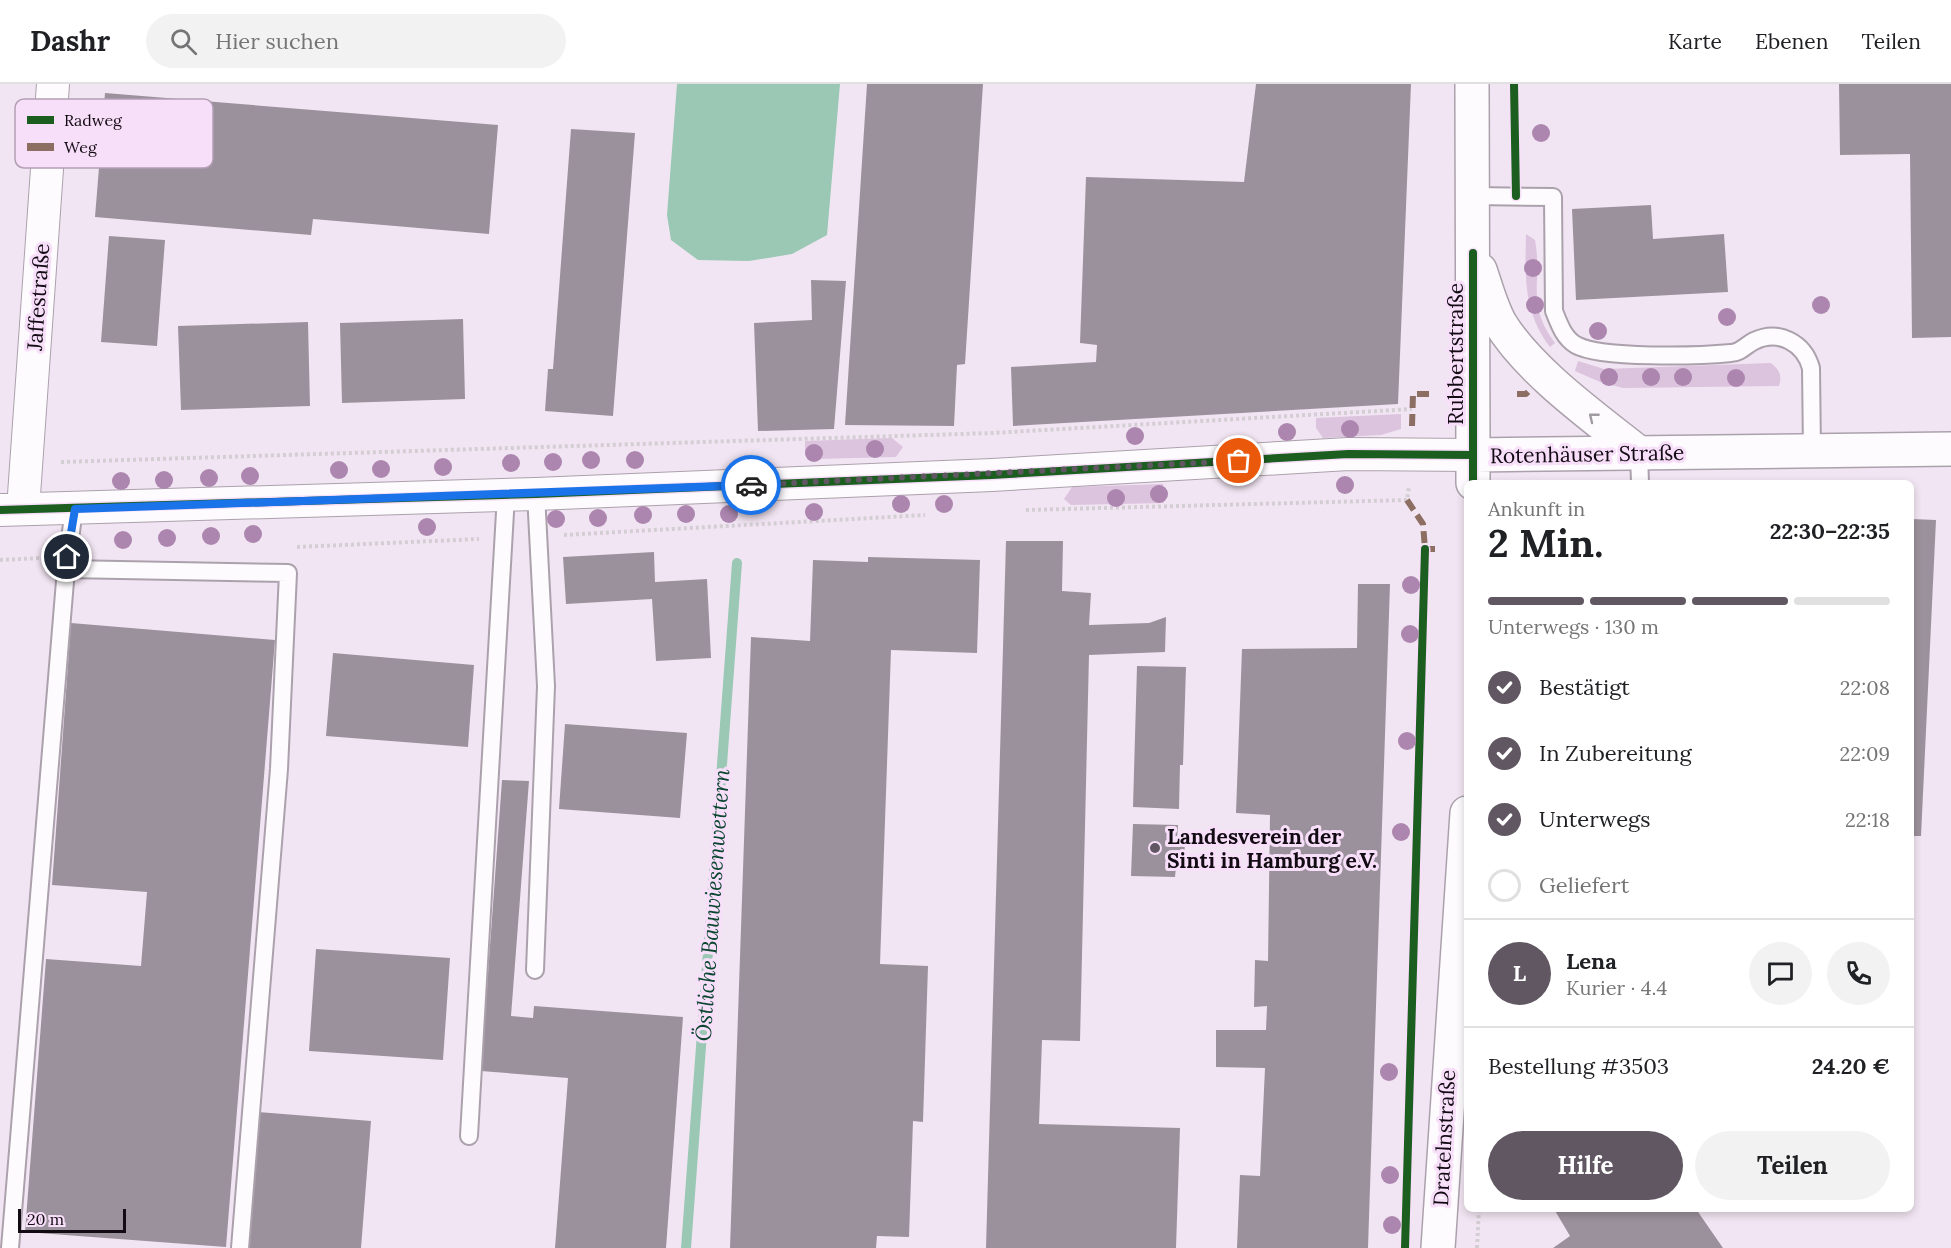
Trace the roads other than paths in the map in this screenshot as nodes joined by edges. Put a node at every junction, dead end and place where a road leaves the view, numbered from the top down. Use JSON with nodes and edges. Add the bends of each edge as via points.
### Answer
{"nodes":[{"id":1,"x":53,"y":84,"type":"edge"},
{"id":2,"x":1472,"y":84,"type":"edge"},
{"id":3,"x":52,"y":99,"type":"edge"},
{"id":4,"x":47,"y":168,"type":"edge"},
{"id":5,"x":1473,"y":196,"type":"junction"},
{"id":6,"x":1473,"y":253,"type":"junction"},
{"id":7,"x":1951,"y":449,"type":"edge"},
{"id":8,"x":1812,"y":451,"type":"junction"},
{"id":9,"x":1640,"y":468,"type":"edge"},
{"id":10,"x":1473,"y":469,"type":"edge"},
{"id":11,"x":521,"y":495,"type":"junction"},
{"id":12,"x":75,"y":509,"type":"junction"},
{"id":13,"x":11,"y":510,"type":"edge"},
{"id":14,"x":66,"y":563,"type":"junction"},
{"id":15,"x":1464,"y":892,"type":"edge"},
{"id":16,"x":535,"y":970,"type":"dead end"},
{"id":17,"x":1459,"y":1025,"type":"edge"},
{"id":18,"x":469,"y":1136,"type":"dead end"},
{"id":19,"x":10,"y":1248,"type":"edge"},
{"id":20,"x":240,"y":1248,"type":"edge"},
{"id":21,"x":1438,"y":1248,"type":"edge"}],
"edges":[{"from":1,"to":3,"type":"street","name":"Jaffestraße"},
{"from":2,"to":5,"type":"main road","name":"Rubbertstraße"},
{"from":4,"to":13,"type":"street","name":"Jaffestraße","via":[[26,464]]},
{"from":5,"to":6,"type":"main road","name":"Rubbertstraße"},
{"from":5,"to":8,"type":"lane","via":[[1553,196],[1554,311],[1560,328],[1575,344],[1603,354],[1733,353],[1767,337],[1788,338],[1808,356],[1811,368]]},
{"from":9,"to":6,"type":"main road","one_way":true,"via":[[1526,355],[1500,322]]},
{"from":6,"to":10,"type":"main road","name":"Rubbertstraße"},
{"from":7,"to":8,"type":"main road","name":"Rotenhäuser Straße"},
{"from":8,"to":9,"type":"main road","name":"Rotenhäuser Straße"},
{"from":9,"to":10,"type":"main road","name":"Rotenhäuser Straße"},
{"from":10,"to":11,"type":"street","name":"Rotenhäuser Straße","via":[[1348,454],[992,475]]},
{"from":11,"to":12,"type":"street","name":"Rotenhäuser Straße"},
{"from":11,"to":16,"type":"lane","via":[[537,536],[546,686]]},
{"from":11,"to":18,"type":"lane","via":[[503,537]]},
{"from":12,"to":13,"type":"street","name":"Rotenhäuser Straße"},
{"from":12,"to":14,"type":"lane"},
{"from":14,"to":19,"type":"lane"},
{"from":14,"to":20,"type":"lane","via":[[288,573],[279,769]]},
{"from":15,"to":17,"type":"main road","name":"Dratelnstraße"},
{"from":17,"to":21,"type":"main road","name":"Dratelnstraße"}]}
